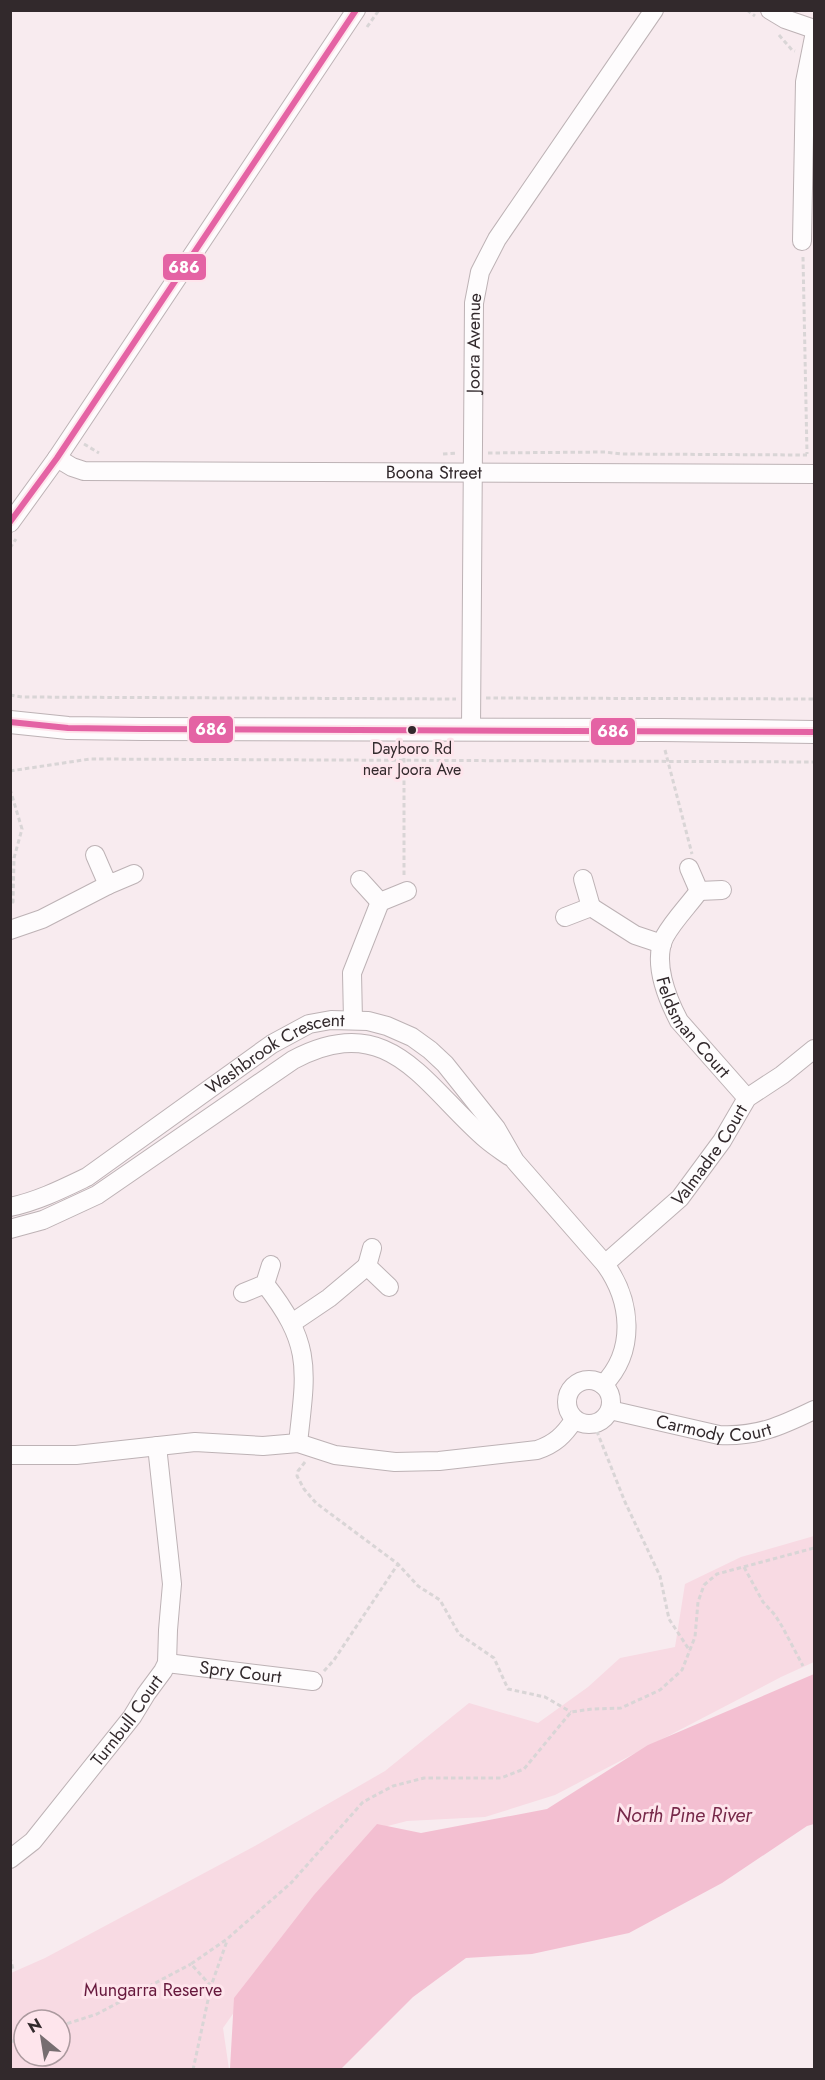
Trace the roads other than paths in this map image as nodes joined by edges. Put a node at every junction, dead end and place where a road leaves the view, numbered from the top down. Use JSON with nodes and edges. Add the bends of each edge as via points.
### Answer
{"nodes":[{"id":1,"x":356,"y":10,"type":"edge"},
{"id":2,"x":654,"y":10,"type":"edge"},
{"id":3,"x":770,"y":10,"type":"edge"},
{"id":4,"x":814,"y":29,"type":"edge"},
{"id":5,"x":814,"y":37,"type":"edge"},
{"id":6,"x":802,"y":241,"type":"road end"},
{"id":7,"x":57,"y":458,"type":"junction"},
{"id":8,"x":472,"y":473,"type":"junction"},
{"id":9,"x":811,"y":474,"type":"edge"},
{"id":10,"x":10,"y":524,"type":"edge"},
{"id":11,"x":10,"y":722,"type":"edge"},
{"id":12,"x":471,"y":729,"type":"junction"},
{"id":13,"x":814,"y":732,"type":"edge"},
{"id":14,"x":95,"y":855,"type":"dead end"},
{"id":15,"x":689,"y":868,"type":"road end"},
{"id":16,"x":134,"y":874,"type":"dead end"},
{"id":17,"x":583,"y":879,"type":"dead end"},
{"id":18,"x":360,"y":880,"type":"dead end"},
{"id":19,"x":108,"y":885,"type":"junction"},
{"id":20,"x":722,"y":890,"type":"dead end"},
{"id":21,"x":407,"y":891,"type":"road end"},
{"id":22,"x":699,"y":891,"type":"junction"},
{"id":23,"x":380,"y":902,"type":"junction"},
{"id":24,"x":591,"y":907,"type":"junction"},
{"id":25,"x":565,"y":917,"type":"dead end"},
{"id":26,"x":10,"y":930,"type":"edge"},
{"id":27,"x":662,"y":945,"type":"junction"},
{"id":28,"x":353,"y":1020,"type":"junction"},
{"id":29,"x":814,"y":1049,"type":"edge"},
{"id":30,"x":747,"y":1098,"type":"junction"},
{"id":31,"x":515,"y":1161,"type":"junction"},
{"id":32,"x":10,"y":1207,"type":"edge"},
{"id":33,"x":10,"y":1229,"type":"edge"},
{"id":34,"x":372,"y":1248,"type":"dead end"},
{"id":35,"x":604,"y":1264,"type":"junction"},
{"id":36,"x":271,"y":1265,"type":"dead end"},
{"id":37,"x":368,"y":1266,"type":"junction"},
{"id":38,"x":265,"y":1284,"type":"junction"},
{"id":39,"x":389,"y":1287,"type":"dead end"},
{"id":40,"x":243,"y":1293,"type":"dead end"},
{"id":41,"x":292,"y":1323,"type":"junction"},
{"id":42,"x":603,"y":1385,"type":"junction"},
{"id":43,"x":610,"y":1410,"type":"junction"},
{"id":44,"x":814,"y":1410,"type":"edge"},
{"id":45,"x":574,"y":1420,"type":"junction"},
{"id":46,"x":157,"y":1446,"type":"junction"},
{"id":47,"x":306,"y":1446,"type":"junction"},
{"id":48,"x":10,"y":1455,"type":"edge"},
{"id":49,"x":167,"y":1663,"type":"junction"},
{"id":50,"x":313,"y":1681,"type":"road end"},
{"id":51,"x":10,"y":1859,"type":"edge"}],
"edges":[{"from":1,"to":7,"type":"street"},
{"from":2,"to":8,"type":"street","name":"Joora Avenue","via":[[497,239],[480,272],[474,303]]},
{"from":3,"to":4,"type":"street"},
{"from":5,"to":6,"type":"street","via":[[806,82]]},
{"from":7,"to":8,"type":"street","name":"Boona Street","via":[[84,471]]},
{"from":7,"to":10,"type":"street"},
{"from":8,"to":9,"type":"street","name":"Boona Street"},
{"from":8,"to":12,"type":"street","name":"Joora Avenue"},
{"from":11,"to":12,"type":"main road","via":[[68,728]]},
{"from":12,"to":13,"type":"main road"},
{"from":14,"to":19,"type":"street"},
{"from":15,"to":22,"type":"street"},
{"from":16,"to":19,"type":"street"},
{"from":17,"to":24,"type":"street"},
{"from":18,"to":23,"type":"street"},
{"from":19,"to":26,"type":"street","via":[[42,919]]},
{"from":20,"to":22,"type":"street"},
{"from":21,"to":23,"type":"street"},
{"from":22,"to":27,"type":"street","name":"Feldsman Court"},
{"from":23,"to":28,"type":"street","via":[[352,973]]},
{"from":24,"to":25,"type":"street"},
{"from":24,"to":27,"type":"street","name":"Feldsman Court","via":[[635,935]]},
{"from":27,"to":30,"type":"street","name":"Feldsman Court","via":[[663,977],[679,1021]]},
{"from":28,"to":31,"type":"street","name":"Washbrook Crescent","via":[[387,1026],[430,1050],[496,1128]]},
{"from":28,"to":32,"type":"street","name":"Washbrook Crescent","via":[[309,1024],[291,1032],[87,1177],[57,1192]]},
{"from":29,"to":30,"type":"street","name":"Valmadre Court"},
{"from":30,"to":35,"type":"street","name":"Valmadre Court","via":[[722,1141],[680,1198]]},
{"from":31,"to":33,"type":"street","name":"Washbrook Crescent","via":[[486,1139],[406,1061],[373,1045],[333,1045],[313,1049],[293,1060],[97,1195],[43,1220]]},
{"from":31,"to":35,"type":"street","name":"Washbrook Crescent"},
{"from":34,"to":37,"type":"street"},
{"from":35,"to":42,"type":"street","name":"Washbrook Crescent","via":[[617,1280],[627,1317],[627,1334],[616,1367]]},
{"from":36,"to":38,"type":"street"},
{"from":37,"to":39,"type":"street"},
{"from":37,"to":41,"type":"street"},
{"from":38,"to":40,"type":"street"},
{"from":38,"to":41,"type":"street"},
{"from":41,"to":47,"type":"street","via":[[305,1367]]},
{"from":42,"to":43,"type":"street","via":[[611,1396]]},
{"from":42,"to":45,"type":"street","via":[[589,1380],[574,1385],[567,1406]]},
{"from":43,"to":44,"type":"street","name":"Carmody Court","via":[[737,1436],[779,1427]]},
{"from":43,"to":45,"type":"street","via":[[601,1422],[594,1424]]},
{"from":45,"to":47,"type":"street","via":[[554,1443],[537,1450],[439,1461],[346,1457]]},
{"from":46,"to":47,"type":"street","via":[[195,1442]]},
{"from":46,"to":48,"type":"street","via":[[76,1455]]},
{"from":46,"to":49,"type":"street","name":"Turnbull Court","via":[[172,1584]]},
{"from":49,"to":50,"type":"street","name":"Spry Court"},
{"from":49,"to":51,"type":"street","name":"Turnbull Court","via":[[132,1717],[33,1841]]}]}
